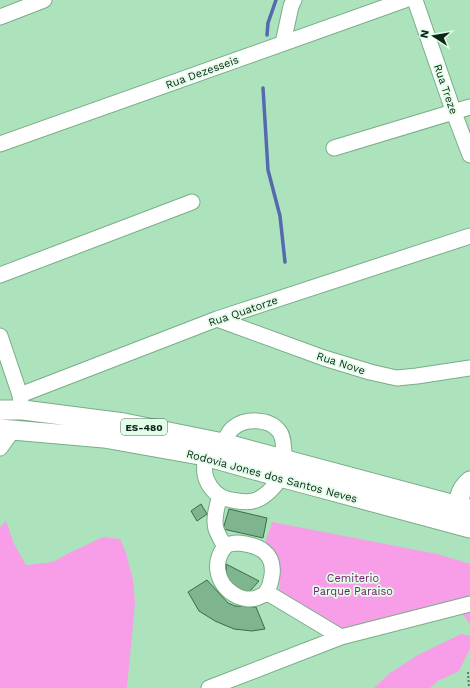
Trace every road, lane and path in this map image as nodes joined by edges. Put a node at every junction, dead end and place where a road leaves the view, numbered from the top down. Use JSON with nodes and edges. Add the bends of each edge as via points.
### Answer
{"nodes":[{"id":1,"x":44,"y":0,"type":"edge"},
{"id":2,"x":294,"y":0,"type":"edge"},
{"id":3,"x":405,"y":0,"type":"edge"},
{"id":4,"x":415,"y":0,"type":"edge"},
{"id":5,"x":0,"y":17,"type":"edge"},
{"id":6,"x":283,"y":43,"type":"junction"},
{"id":7,"x":470,"y":107,"type":"edge"},
{"id":8,"x":454,"y":113,"type":"junction"},
{"id":9,"x":0,"y":144,"type":"edge"},
{"id":10,"x":334,"y":148,"type":"dead end"},
{"id":11,"x":470,"y":154,"type":"edge"},
{"id":12,"x":192,"y":202,"type":"dead end"},
{"id":13,"x":470,"y":236,"type":"edge"},
{"id":14,"x":0,"y":275,"type":"edge"},
{"id":15,"x":217,"y":319,"type":"junction"},
{"id":16,"x":0,"y":336,"type":"edge"},
{"id":17,"x":470,"y":368,"type":"edge"},
{"id":18,"x":21,"y":403,"type":"junction"},
{"id":19,"x":0,"y":410,"type":"edge"},
{"id":20,"x":6,"y":430,"type":"edge"},
{"id":21,"x":223,"y":443,"type":"junction"},
{"id":22,"x":0,"y":448,"type":"edge"},
{"id":23,"x":205,"y":456,"type":"junction"},
{"id":24,"x":285,"y":459,"type":"junction"},
{"id":25,"x":280,"y":477,"type":"junction"},
{"id":26,"x":470,"y":481,"type":"edge"},
{"id":27,"x":220,"y":496,"type":"junction"},
{"id":28,"x":464,"y":507,"type":"edge"},
{"id":29,"x":465,"y":526,"type":"edge"},
{"id":30,"x":225,"y":547,"type":"junction"},
{"id":31,"x":266,"y":592,"type":"junction"},
{"id":32,"x":470,"y":604,"type":"edge"},
{"id":33,"x":341,"y":637,"type":"junction"},
{"id":34,"x":468,"y":672,"type":"dead end"},
{"id":35,"x":209,"y":688,"type":"edge"},
{"id":36,"x":469,"y":688,"type":"edge"}],
"edges":[{"from":1,"to":5,"type":"street"},
{"from":2,"to":6,"type":"street"},
{"from":3,"to":6,"type":"street","name":"Rua Dezesseis"},
{"from":4,"to":8,"type":"street","name":"Rua Treze"},
{"from":6,"to":9,"type":"street","name":"Rua Dezesseis"},
{"from":7,"to":8,"type":"street"},
{"from":8,"to":10,"type":"street"},
{"from":8,"to":11,"type":"street","name":"Rua Treze"},
{"from":12,"to":14,"type":"street"},
{"from":13,"to":15,"type":"street","name":"Rua Quatorze"},
{"from":15,"to":17,"type":"street","name":"Rua Nove","via":[[324,358],[396,378]]},
{"from":15,"to":18,"type":"street","name":"Rua Quatorze"},
{"from":16,"to":18,"type":"street"},
{"from":18,"to":19,"type":"main road","name":"Rodovia Jones dos Santos Neves","number":"ES-480"},
{"from":18,"to":21,"type":"main road","name":"Rodovia Jones dos Santos Neves","number":"ES-480"},
{"from":20,"to":22,"type":"street"},
{"from":20,"to":23,"type":"main road","name":"Rodovia Jones dos Santos Neves","number":"ES-480","via":[[104,438]]},
{"from":21,"to":24,"type":"main road","name":"Rodovia Jones dos Santos Neves","number":"ES-480"},
{"from":21,"to":24,"type":"street","via":[[231,429],[240,423],[264,422],[277,427],[281,434]]},
{"from":23,"to":25,"type":"main road","name":"Rodovia Jones dos Santos Neves","number":"ES-480"},
{"from":23,"to":27,"type":"street","via":[[205,475],[210,488]]},
{"from":24,"to":25,"type":"street"},
{"from":24,"to":28,"type":"main road","name":"Rodovia Jones dos Santos Neves","number":"ES-480"},
{"from":25,"to":27,"type":"street","via":[[263,496],[252,502]]},
{"from":25,"to":29,"type":"main road","name":"Rodovia Jones dos Santos Neves","number":"ES-480"},
{"from":26,"to":28,"type":"main road","via":[[460,492]]},
{"from":27,"to":30,"type":"street","via":[[215,524]]},
{"from":28,"to":29,"type":"main road"},
{"from":30,"to":31,"type":"street","via":[[244,543],[267,554],[273,570]]},
{"from":30,"to":31,"type":"street","via":[[217,565],[219,578],[227,589],[243,598],[258,597]]},
{"from":31,"to":33,"type":"street"},
{"from":32,"to":33,"type":"street"},
{"from":33,"to":35,"type":"street"},
{"from":34,"to":36,"type":"path"}]}
